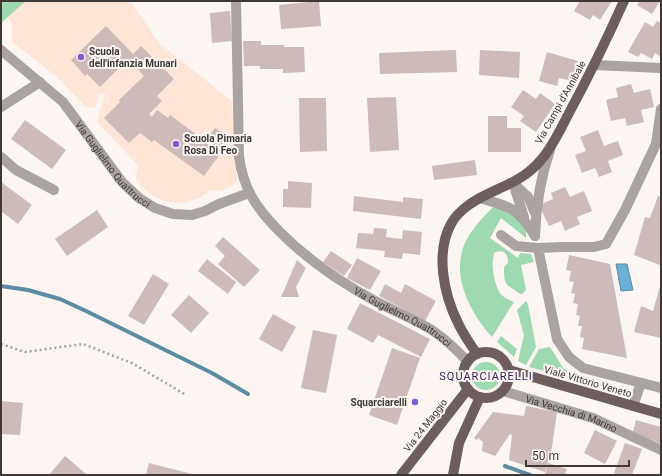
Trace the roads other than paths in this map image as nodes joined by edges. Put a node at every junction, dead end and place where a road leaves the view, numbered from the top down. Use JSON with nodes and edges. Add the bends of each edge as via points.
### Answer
{"nodes":[{"id":1,"x":236,"y":1,"type":"edge"},
{"id":2,"x":624,"y":1,"type":"edge"},
{"id":3,"x":1,"y":50,"type":"edge"},
{"id":4,"x":595,"y":65,"type":"junction"},
{"id":5,"x":661,"y":68,"type":"edge"},
{"id":6,"x":40,"y":82,"type":"junction"},
{"id":7,"x":1,"y":107,"type":"edge"},
{"id":8,"x":661,"y":109,"type":"edge"},
{"id":9,"x":551,"y":146,"type":"junction"},
{"id":10,"x":1,"y":157,"type":"edge"},
{"id":11,"x":513,"y":183,"type":"junction"},
{"id":12,"x":54,"y":190,"type":"dead end"},
{"id":13,"x":249,"y":192,"type":"junction"},
{"id":14,"x":480,"y":198,"type":"junction"},
{"id":15,"x":536,"y":215,"type":"junction"},
{"id":16,"x":525,"y":220,"type":"junction"},
{"id":17,"x":501,"y":235,"type":"dead end"},
{"id":18,"x":535,"y":236,"type":"junction"},
{"id":19,"x":540,"y":248,"type":"junction"},
{"id":20,"x":477,"y":354,"type":"junction"},
{"id":21,"x":468,"y":362,"type":"junction"},
{"id":22,"x":509,"y":370,"type":"junction"},
{"id":23,"x":641,"y":383,"type":"junction"},
{"id":24,"x":661,"y":388,"type":"edge"},
{"id":25,"x":468,"y":389,"type":"junction"},
{"id":26,"x":503,"y":391,"type":"junction"},
{"id":27,"x":480,"y":397,"type":"junction"},
{"id":28,"x":633,"y":406,"type":"junction"},
{"id":29,"x":661,"y":414,"type":"edge"},
{"id":30,"x":661,"y":450,"type":"edge"},
{"id":31,"x":401,"y":475,"type":"edge"},
{"id":32,"x":453,"y":475,"type":"edge"}],
"edges":[{"from":1,"to":13,"type":"street","name":"Via Guglielmo Quattrucci","via":[[239,156]]},
{"from":2,"to":4,"type":"main road","name":"Via Campi d'Annibale"},
{"from":3,"to":6,"type":"street","name":"Via Guglielmo Quattrucci"},
{"from":4,"to":5,"type":"street"},
{"from":4,"to":9,"type":"main road","name":"Via Campi d'Annibale"},
{"from":6,"to":7,"type":"street"},
{"from":6,"to":13,"type":"street","name":"Via Guglielmo Quattrucci","via":[[63,102],[122,182],[139,198],[155,208],[173,214],[192,215]]},
{"from":8,"to":19,"type":"street","via":[[656,144],[606,244],[594,247]]},
{"from":9,"to":11,"type":"main road","name":"Via Campi d'Annibale","via":[[533,169]]},
{"from":9,"to":15,"type":"street","via":[[540,182]]},
{"from":10,"to":12,"type":"street","via":[[16,170]]},
{"from":11,"to":14,"type":"main road","name":"Via Campi d'Annibale"},
{"from":11,"to":15,"type":"street","via":[[528,197]]},
{"from":11,"to":16,"type":"street"},
{"from":13,"to":21,"type":"street","name":"Via Guglielmo Quattrucci","via":[[277,229],[316,264],[369,298],[432,330]]},
{"from":14,"to":16,"type":"street","via":[[515,210]]},
{"from":14,"to":20,"type":"main road","name":"Via Campi d'Annibale","via":[[465,208],[452,222],[446,236],[443,260],[445,284],[452,310]]},
{"from":15,"to":18,"type":"street"},
{"from":16,"to":18,"type":"street"},
{"from":17,"to":19,"type":"street","via":[[516,246]]},
{"from":18,"to":19,"type":"street"},
{"from":19,"to":23,"type":"street","via":[[557,339],[568,357],[583,368]]},
{"from":20,"to":21,"type":"main road"},
{"from":20,"to":22,"type":"main road","via":[[484,352],[497,355]]},
{"from":21,"to":25,"type":"main road","via":[[464,375]]},
{"from":22,"to":26,"type":"main road","via":[[507,385]]},
{"from":22,"to":28,"type":"main road","name":"Viale Vittorio Veneto"},
{"from":23,"to":24,"type":"street"},
{"from":23,"to":28,"type":"street"},
{"from":25,"to":27,"type":"main road"},
{"from":25,"to":31,"type":"main road","name":"Via 24 Maggio"},
{"from":26,"to":27,"type":"main road","via":[[492,397]]},
{"from":26,"to":30,"type":"street","name":"Via Vecchia di Marino","via":[[593,418]]},
{"from":27,"to":32,"type":"main road","via":[[459,443]]},
{"from":28,"to":29,"type":"main road","name":"Viale Vittorio Veneto"}]}
